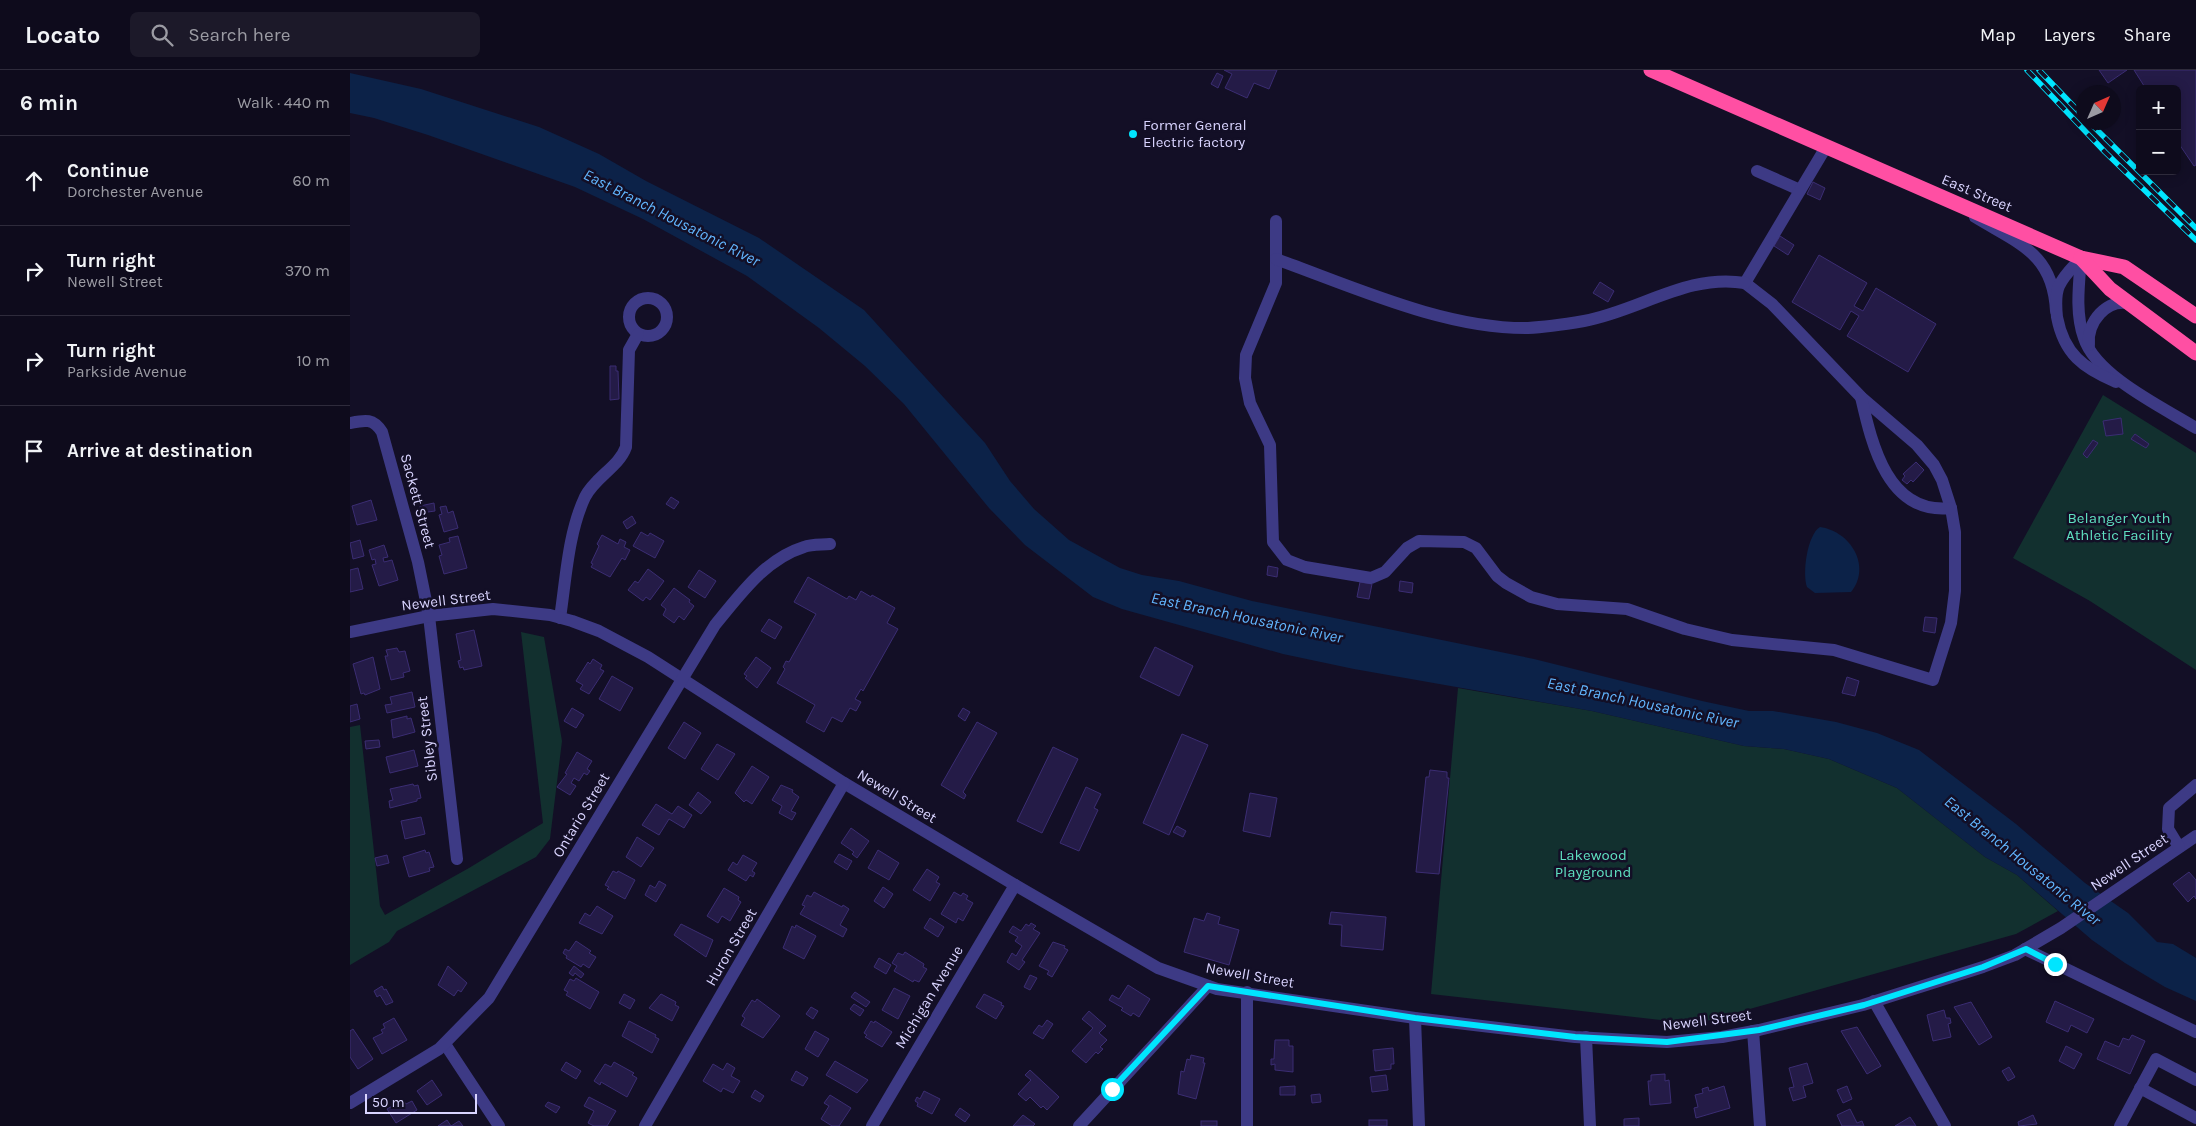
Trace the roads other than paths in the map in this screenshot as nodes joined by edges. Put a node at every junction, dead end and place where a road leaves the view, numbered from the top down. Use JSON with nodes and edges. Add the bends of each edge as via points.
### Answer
{"nodes":[{"id":1,"x":1651,"y":70,"type":"edge"},
{"id":2,"x":1826,"y":147,"type":"junction"},
{"id":3,"x":1757,"y":170,"type":"dead end"},
{"id":4,"x":1908,"y":182,"type":"junction"},
{"id":5,"x":1800,"y":190,"type":"junction"},
{"id":6,"x":1276,"y":221,"type":"dead end"},
{"id":7,"x":2081,"y":258,"type":"junction"},
{"id":8,"x":1276,"y":259,"type":"junction"},
{"id":9,"x":1745,"y":283,"type":"junction"},
{"id":10,"x":2131,"y":304,"type":"junction"},
{"id":11,"x":2056,"y":311,"type":"junction"},
{"id":12,"x":2196,"y":316,"type":"edge"},
{"id":13,"x":638,"y":334,"type":"dead end"},
{"id":14,"x":2092,"y":352,"type":"junction"},
{"id":15,"x":2196,"y":353,"type":"edge"},
{"id":16,"x":2135,"y":390,"type":"junction"},
{"id":17,"x":1861,"y":397,"type":"junction"},
{"id":18,"x":350,"y":423,"type":"edge"},
{"id":19,"x":2196,"y":428,"type":"edge"},
{"id":20,"x":1951,"y":508,"type":"junction"},
{"id":21,"x":830,"y":544,"type":"dead end"},
{"id":22,"x":429,"y":616,"type":"junction"},
{"id":23,"x":560,"y":618,"type":"junction"},
{"id":24,"x":350,"y":632,"type":"edge"},
{"id":25,"x":683,"y":680,"type":"junction"},
{"id":26,"x":844,"y":783,"type":"junction"},
{"id":27,"x":2196,"y":785,"type":"edge"},
{"id":28,"x":2196,"y":836,"type":"edge"},
{"id":29,"x":2180,"y":847,"type":"junction"},
{"id":30,"x":457,"y":859,"type":"dead end"},
{"id":31,"x":1014,"y":885,"type":"junction"},
{"id":32,"x":2026,"y":949,"type":"junction"},
{"id":33,"x":1208,"y":986,"type":"junction"},
{"id":34,"x":1248,"y":992,"type":"junction"},
{"id":35,"x":1874,"y":1001,"type":"junction"},
{"id":36,"x":1415,"y":1018,"type":"junction"},
{"id":37,"x":1754,"y":1031,"type":"junction"},
{"id":38,"x":2196,"y":1032,"type":"edge"},
{"id":39,"x":1586,"y":1037,"type":"junction"},
{"id":40,"x":445,"y":1044,"type":"junction"},
{"id":41,"x":2196,"y":1080,"type":"edge"},
{"id":42,"x":2140,"y":1088,"type":"junction"},
{"id":43,"x":350,"y":1103,"type":"edge"},
{"id":44,"x":2196,"y":1118,"type":"edge"},
{"id":45,"x":499,"y":1126,"type":"edge"},
{"id":46,"x":645,"y":1126,"type":"edge"},
{"id":47,"x":872,"y":1126,"type":"edge"},
{"id":48,"x":1079,"y":1126,"type":"edge"},
{"id":49,"x":1247,"y":1126,"type":"edge"},
{"id":50,"x":1419,"y":1126,"type":"edge"},
{"id":51,"x":1590,"y":1126,"type":"edge"},
{"id":52,"x":1760,"y":1126,"type":"edge"},
{"id":53,"x":1945,"y":1126,"type":"edge"},
{"id":54,"x":2120,"y":1126,"type":"edge"}],
"edges":[{"from":1,"to":2,"type":"highway","name":"East Street"},
{"from":2,"to":4,"type":"highway","name":"East Street"},
{"from":2,"to":5,"type":"street"},
{"from":3,"to":5,"type":"street"},
{"from":4,"to":7,"type":"highway","name":"East Street"},
{"from":4,"to":11,"type":"street","via":[[1968,213],[2035,256],[2053,283]]},
{"from":5,"to":9,"type":"street"},
{"from":6,"to":8,"type":"street"},
{"from":7,"to":10,"type":"highway","via":[[2110,289]]},
{"from":7,"to":11,"type":"street","via":[[2059,287]]},
{"from":7,"to":12,"type":"highway","via":[[2124,267]]},
{"from":7,"to":14,"type":"street","via":[[2080,318],[2084,338]]},
{"from":8,"to":9,"type":"street","via":[[1435,315],[1516,327],[1593,319],[1693,284]]},
{"from":8,"to":20,"type":"street","via":[[1276,283],[1246,355],[1244,378],[1250,403],[1272,453],[1273,542],[1280,554],[1295,565],[1371,578],[1385,572],[1407,548],[1419,542],[1464,542],[1476,548],[1506,583],[1531,597],[1558,604],[1639,612],[1685,629],[1732,640],[1834,650],[1932,680],[1951,624],[1955,591],[1955,532]]},
{"from":9,"to":17,"type":"street","via":[[1772,304]]},
{"from":10,"to":14,"type":"street","via":[[2113,305],[2095,318],[2088,338]]},
{"from":10,"to":15,"type":"highway"},
{"from":11,"to":16,"type":"street","via":[[2066,345],[2080,362]]},
{"from":13,"to":23,"type":"street","via":[[629,350],[626,447],[620,458],[592,486],[581,506]]},
{"from":14,"to":16,"type":"street","via":[[2106,368]]},
{"from":16,"to":19,"type":"street"},
{"from":17,"to":20,"type":"street","via":[[1926,455],[1942,480]]},
{"from":17,"to":20,"type":"street","via":[[1873,443],[1892,482],[1904,495],[1920,504]]},
{"from":18,"to":22,"type":"street","name":"Sackett Street","via":[[368,420],[377,423],[382,432]]},
{"from":21,"to":25,"type":"street","name":"Ontario Street","via":[[805,546],[780,557],[748,585],[716,625]]},
{"from":22,"to":23,"type":"street","name":"Newell Street","via":[[493,609]]},
{"from":22,"to":24,"type":"street","name":"Newell Street"},
{"from":22,"to":30,"type":"street","name":"Sibley Street"},
{"from":23,"to":25,"type":"street","name":"Newell Street","via":[[625,644]]},
{"from":25,"to":26,"type":"street","name":"Newell Street"},
{"from":25,"to":40,"type":"street","name":"Ontario Street","via":[[489,998]]},
{"from":26,"to":31,"type":"street","name":"Newell Street"},
{"from":26,"to":46,"type":"street","name":"Huron Street"},
{"from":27,"to":29,"type":"street","via":[[2169,808],[2168,829]]},
{"from":28,"to":29,"type":"street","name":"Newell Street"},
{"from":29,"to":32,"type":"street","name":"Newell Street"},
{"from":31,"to":33,"type":"street","name":"Newell Street","via":[[1158,968]]},
{"from":31,"to":47,"type":"street","name":"Michigan Avenue"},
{"from":32,"to":35,"type":"street","name":"Newell Street","via":[[1989,966]]},
{"from":32,"to":38,"type":"street"},
{"from":33,"to":34,"type":"street","name":"Newell Street"},
{"from":33,"to":48,"type":"street"},
{"from":34,"to":36,"type":"street","name":"Newell Street"},
{"from":34,"to":49,"type":"street"},
{"from":35,"to":37,"type":"street","name":"Newell Street"},
{"from":35,"to":53,"type":"street"},
{"from":36,"to":39,"type":"street","name":"Newell Street"},
{"from":36,"to":50,"type":"street"},
{"from":37,"to":39,"type":"street","name":"Newell Street","via":[[1667,1042]]},
{"from":37,"to":52,"type":"street"},
{"from":39,"to":51,"type":"street"},
{"from":40,"to":43,"type":"street","name":"Ontario Street"},
{"from":40,"to":45,"type":"street"},
{"from":41,"to":42,"type":"street","via":[[2156,1059]]},
{"from":42,"to":44,"type":"street"},
{"from":42,"to":54,"type":"street"}]}
